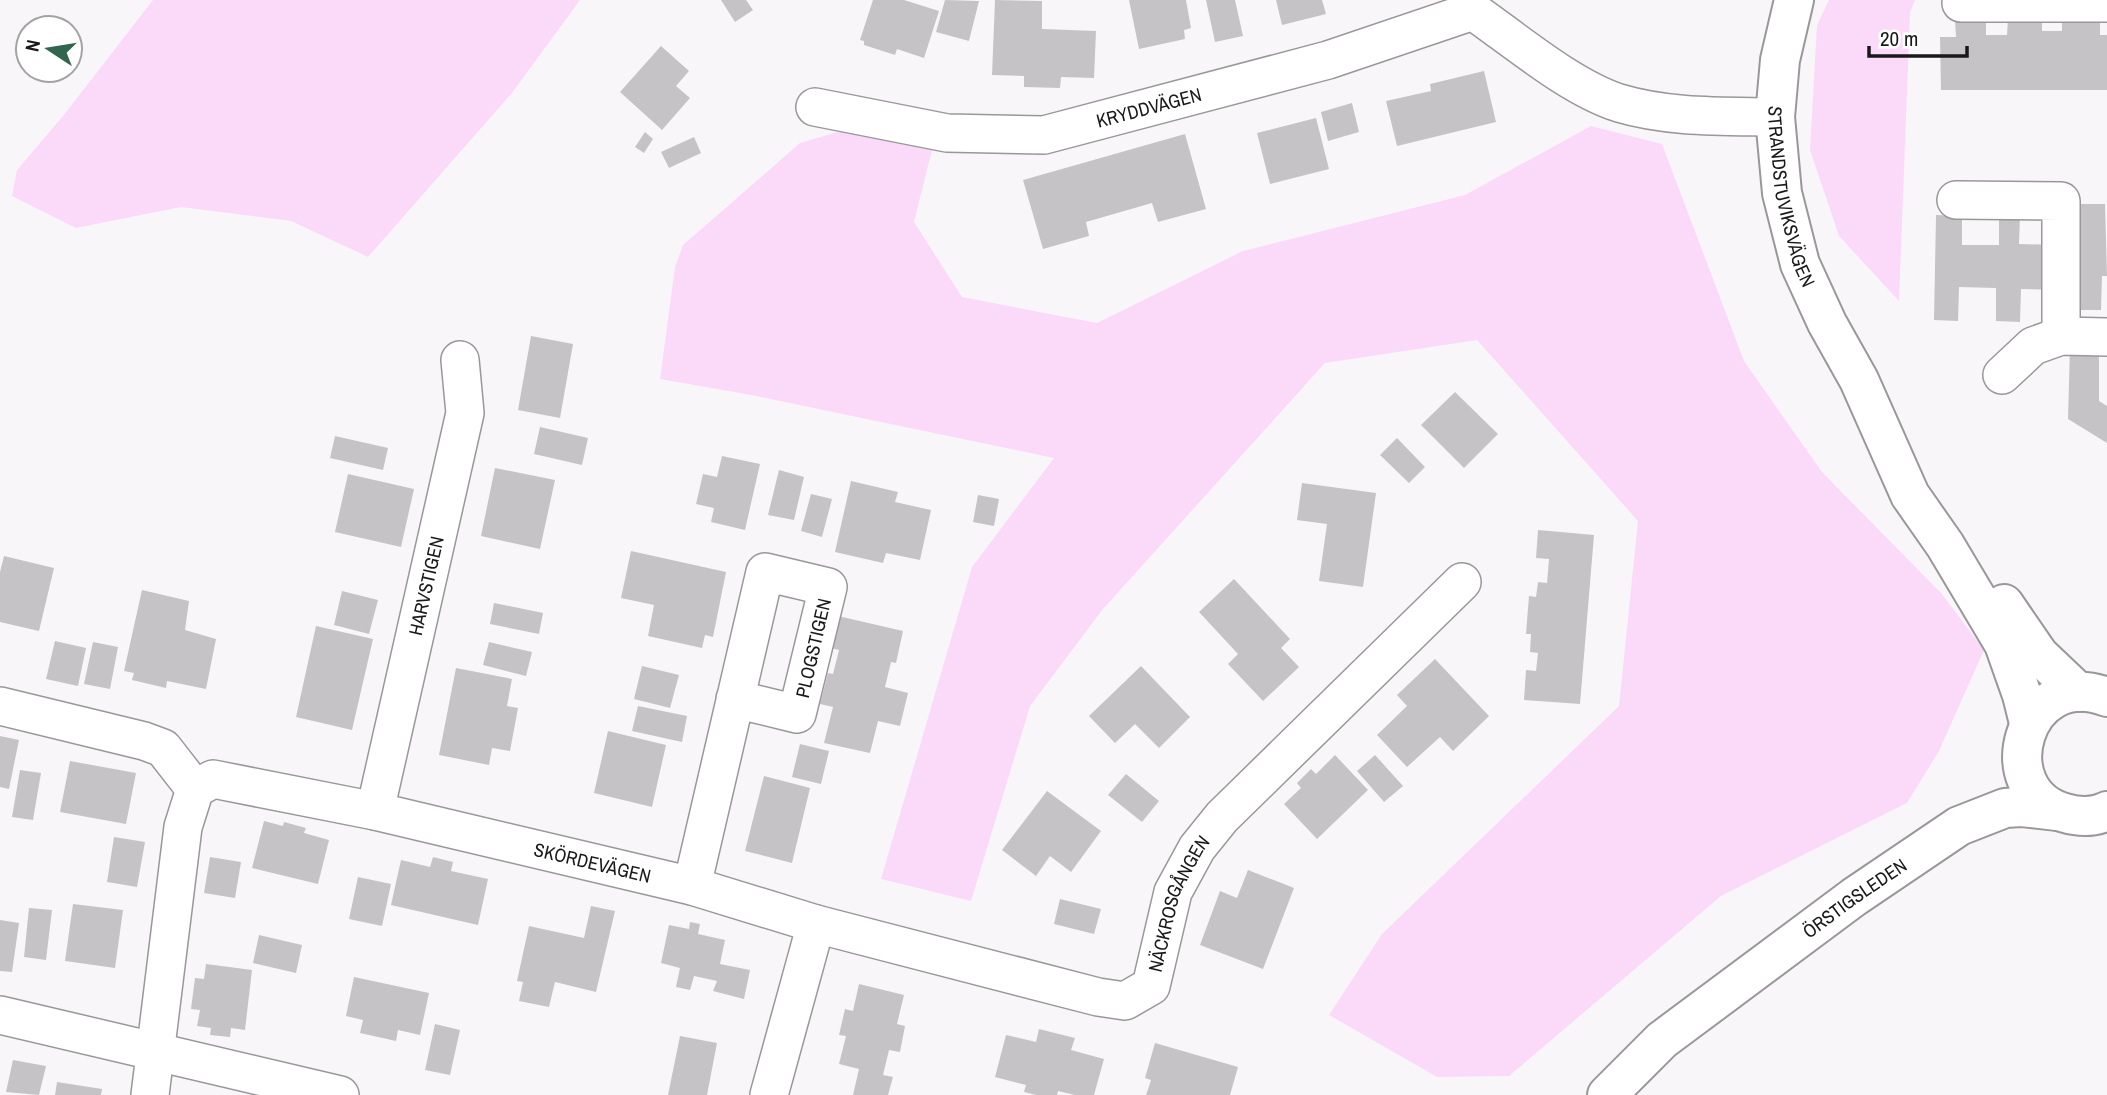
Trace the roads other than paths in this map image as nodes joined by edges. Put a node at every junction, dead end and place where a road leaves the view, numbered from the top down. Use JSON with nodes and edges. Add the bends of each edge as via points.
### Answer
{"nodes":[{"id":1,"x":1794,"y":0,"type":"edge"},
{"id":2,"x":1962,"y":3,"type":"dead end"},
{"id":3,"x":2107,"y":3,"type":"edge"},
{"id":4,"x":1476,"y":5,"type":"edge"},
{"id":5,"x":815,"y":107,"type":"dead end"},
{"id":6,"x":1775,"y":117,"type":"junction"},
{"id":7,"x":1956,"y":200,"type":"dead end"},
{"id":8,"x":2061,"y":336,"type":"junction"},
{"id":9,"x":2107,"y":337,"type":"edge"},
{"id":10,"x":460,"y":360,"type":"dead end"},
{"id":11,"x":2002,"y":375,"type":"dead end"},
{"id":12,"x":1859,"y":380,"type":"junction"},
{"id":13,"x":1462,"y":582,"type":"dead end"},
{"id":14,"x":2093,"y":695,"type":"edge"},
{"id":15,"x":735,"y":699,"type":"dead end"},
{"id":16,"x":0,"y":706,"type":"edge"},
{"id":17,"x":2026,"y":732,"type":"junction"},
{"id":18,"x":195,"y":789,"type":"junction"},
{"id":19,"x":375,"y":811,"type":"junction"},
{"id":20,"x":2057,"y":811,"type":"junction"},
{"id":21,"x":2107,"y":811,"type":"edge"},
{"id":22,"x":1959,"y":826,"type":"junction"},
{"id":23,"x":692,"y":886,"type":"junction"},
{"id":24,"x":816,"y":924,"type":"junction"},
{"id":25,"x":1751,"y":974,"type":"junction"},
{"id":26,"x":0,"y":1015,"type":"edge"},
{"id":27,"x":156,"y":1052,"type":"junction"},
{"id":28,"x":150,"y":1095,"type":"edge"},
{"id":29,"x":340,"y":1095,"type":"edge"},
{"id":30,"x":769,"y":1095,"type":"edge"},
{"id":31,"x":1607,"y":1095,"type":"edge"},
{"id":32,"x":1637,"y":1095,"type":"edge"}],
"edges":[{"from":1,"to":6,"type":"street","name":"STRANDSTUVIKSVÄGEN","via":[[1780,60]]},
{"from":2,"to":3,"type":"street"},
{"from":4,"to":5,"type":"street","name":"KRYDDVÄGEN","via":[[1328,60],[1044,135],[947,132]]},
{"from":4,"to":6,"type":"street","name":"KRYDDVÄGEN","via":[[1574,82],[1617,102],[1655,112]]},
{"from":6,"to":12,"type":"street","name":"STRANDSTUVIKSVÄGEN","via":[[1782,193],[1800,264]]},
{"from":7,"to":8,"type":"street","via":[[2061,201]]},
{"from":8,"to":9,"type":"street"},
{"from":8,"to":11,"type":"street","via":[[2034,346]]},
{"from":10,"to":19,"type":"street","name":"HARVSTIGEN","via":[[465,413]]},
{"from":12,"to":14,"type":"street","name":"STRANDSTUVIKSVÄGEN","via":[[1932,479],[1986,579],[2039,655]]},
{"from":12,"to":17,"type":"street","name":"STRANDSTUVIKSVÄGEN","via":[[1910,495],[2004,644],[2022,695]]},
{"from":13,"to":24,"type":"street","name":"NÄCKROSGÅNGEN","via":[[1222,817],[1196,848],[1173,892],[1151,986],[1125,1001]]},
{"from":14,"to":17,"type":"street","name":"ÖRSTIGSLEDEN","via":[[2059,697],[2043,707]]},
{"from":15,"to":23,"type":"street"},
{"from":16,"to":18,"type":"street","via":[[163,748]]},
{"from":17,"to":20,"type":"street","name":"STRANDSTUVIKSVÄGEN","via":[[2022,762],[2027,781],[2040,799]]},
{"from":17,"to":22,"type":"street","name":"ÖRSTIGSLEDEN","via":[[1995,785]]},
{"from":18,"to":19,"type":"street","name":"SKÖRDEVÄGEN","via":[[213,779]]},
{"from":18,"to":27,"type":"street","via":[[183,827]]},
{"from":19,"to":23,"type":"street","name":"SKÖRDEVÄGEN"},
{"from":20,"to":21,"type":"street","name":"ÖRSTIGSLEDEN","via":[[2078,817]]},
{"from":20,"to":22,"type":"street","name":"ÖRSTIGSLEDEN","via":[[2005,808]]},
{"from":22,"to":25,"type":"street","name":"ÖRSTIGSLEDEN"},
{"from":23,"to":24,"type":"street","name":"SKÖRDEVÄGEN"},
{"from":24,"to":30,"type":"street"},
{"from":25,"to":31,"type":"street","name":"ÖRSTIGSLEDEN","via":[[1662,1040]]},
{"from":25,"to":32,"type":"street","name":"ÖRSTIGSLEDEN"},
{"from":26,"to":27,"type":"street"},
{"from":27,"to":28,"type":"street"},
{"from":27,"to":29,"type":"street"}]}
